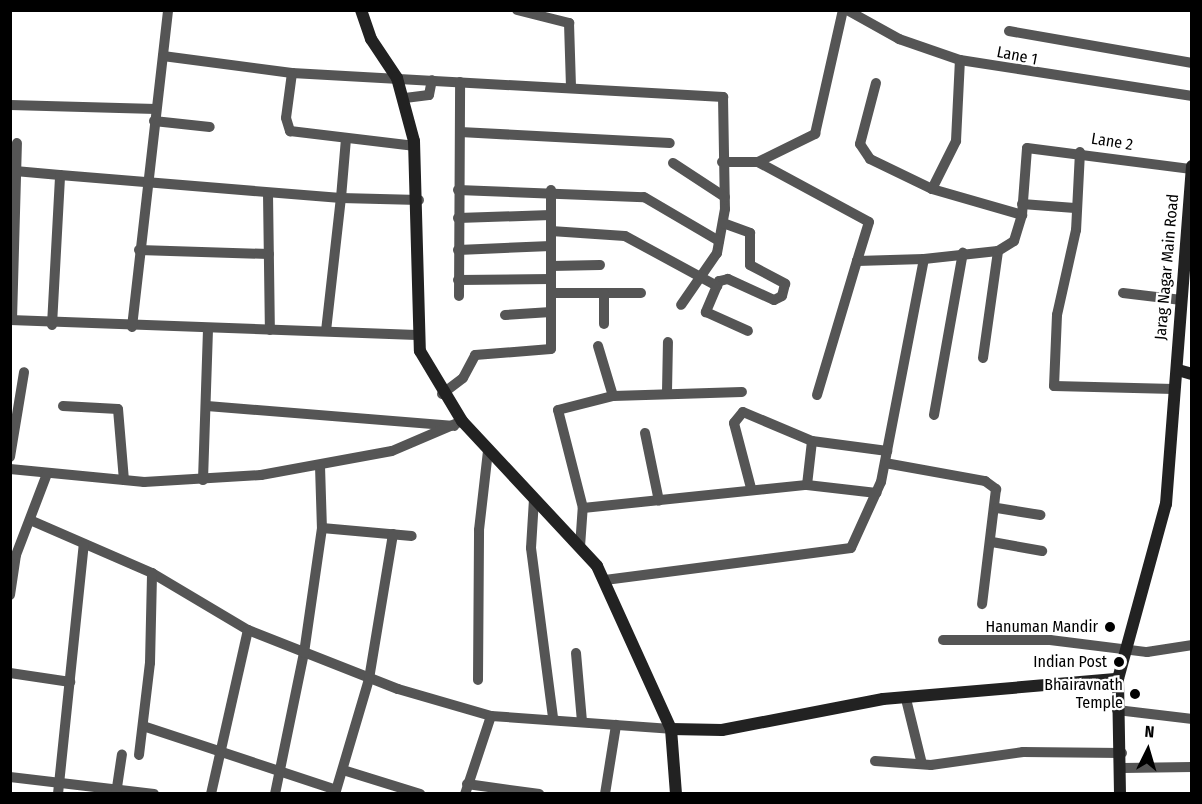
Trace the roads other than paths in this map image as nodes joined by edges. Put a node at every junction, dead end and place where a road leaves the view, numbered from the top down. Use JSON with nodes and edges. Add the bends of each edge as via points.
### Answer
{"nodes":[{"id":1,"x":168,"y":10,"type":"edge"},
{"id":2,"x":361,"y":10,"type":"edge"},
{"id":3,"x":517,"y":10,"type":"edge"},
{"id":4,"x":845,"y":10,"type":"edge"},
{"id":5,"x":1008,"y":31,"type":"dead end"},
{"id":6,"x":163,"y":56,"type":"junction"},
{"id":7,"x":960,"y":60,"type":"junction"},
{"id":8,"x":1191,"y":63,"type":"edge"},
{"id":9,"x":292,"y":73,"type":"junction"},
{"id":10,"x":397,"y":78,"type":"junction"},
{"id":11,"x":432,"y":80,"type":"junction"},
{"id":12,"x":460,"y":82,"type":"junction"},
{"id":13,"x":876,"y":83,"type":"dead end"},
{"id":14,"x":572,"y":86,"type":"junction"},
{"id":15,"x":1191,"y":96,"type":"edge"},
{"id":16,"x":405,"y":98,"type":"junction"},
{"id":17,"x":10,"y":105,"type":"edge"},
{"id":18,"x":155,"y":115,"type":"junction"},
{"id":19,"x":210,"y":127,"type":"dead end"},
{"id":20,"x":460,"y":132,"type":"junction"},
{"id":21,"x":346,"y":138,"type":"junction"},
{"id":22,"x":16,"y":143,"type":"dead end"},
{"id":23,"x":670,"y":143,"type":"dead end"},
{"id":24,"x":415,"y":146,"type":"junction"},
{"id":25,"x":1080,"y":152,"type":"junction"},
{"id":26,"x":726,"y":161,"type":"junction"},
{"id":27,"x":758,"y":162,"type":"junction"},
{"id":28,"x":673,"y":163,"type":"dead end"},
{"id":29,"x":1191,"y":168,"type":"edge"},
{"id":30,"x":15,"y":171,"type":"junction"},
{"id":31,"x":60,"y":175,"type":"junction"},
{"id":32,"x":147,"y":183,"type":"junction"},
{"id":33,"x":933,"y":189,"type":"junction"},
{"id":34,"x":458,"y":190,"type":"junction"},
{"id":35,"x":551,"y":190,"type":"junction"},
{"id":36,"x":268,"y":194,"type":"junction"},
{"id":37,"x":725,"y":197,"type":"junction"},
{"id":38,"x":341,"y":198,"type":"junction"},
{"id":39,"x":419,"y":200,"type":"junction"},
{"id":40,"x":1075,"y":208,"type":"junction"},
{"id":41,"x":1022,"y":209,"type":"junction"},
{"id":42,"x":551,"y":215,"type":"junction"},
{"id":43,"x":458,"y":218,"type":"junction"},
{"id":44,"x":731,"y":225,"type":"junction"},
{"id":45,"x":551,"y":231,"type":"junction"},
{"id":46,"x":719,"y":242,"type":"junction"},
{"id":47,"x":551,"y":246,"type":"junction"},
{"id":48,"x":139,"y":250,"type":"junction"},
{"id":49,"x":458,"y":250,"type":"junction"},
{"id":50,"x":998,"y":251,"type":"junction"},
{"id":51,"x":963,"y":253,"type":"junction"},
{"id":52,"x":269,"y":254,"type":"junction"},
{"id":53,"x":924,"y":259,"type":"junction"},
{"id":54,"x":857,"y":261,"type":"junction"},
{"id":55,"x":600,"y":265,"type":"dead end"},
{"id":56,"x":551,"y":266,"type":"junction"},
{"id":57,"x":551,"y":279,"type":"junction"},
{"id":58,"x":458,"y":280,"type":"junction"},
{"id":59,"x":708,"y":282,"type":"junction"},
{"id":60,"x":551,"y":293,"type":"junction"},
{"id":61,"x":604,"y":293,"type":"junction"},
{"id":62,"x":641,"y":293,"type":"dead end"},
{"id":63,"x":1123,"y":293,"type":"dead end"},
{"id":64,"x":459,"y":296,"type":"dead end"},
{"id":65,"x":1182,"y":300,"type":"junction"},
{"id":66,"x":681,"y":305,"type":"dead end"},
{"id":67,"x":551,"y":312,"type":"junction"},
{"id":68,"x":505,"y":315,"type":"dead end"},
{"id":69,"x":11,"y":320,"type":"edge"},
{"id":70,"x":604,"y":324,"type":"dead end"},
{"id":71,"x":52,"y":325,"type":"junction"},
{"id":72,"x":132,"y":327,"type":"junction"},
{"id":73,"x":208,"y":328,"type":"junction"},
{"id":74,"x":270,"y":330,"type":"junction"},
{"id":75,"x":326,"y":331,"type":"junction"},
{"id":76,"x":748,"y":331,"type":"dead end"},
{"id":77,"x":417,"y":335,"type":"junction"},
{"id":78,"x":668,"y":342,"type":"dead end"},
{"id":79,"x":598,"y":346,"type":"dead end"},
{"id":80,"x":983,"y":358,"type":"dead end"},
{"id":81,"x":1178,"y":370,"type":"junction"},
{"id":82,"x":24,"y":372,"type":"dead end"},
{"id":83,"x":1191,"y":374,"type":"edge"},
{"id":84,"x":1174,"y":389,"type":"junction"},
{"id":85,"x":667,"y":392,"type":"junction"},
{"id":86,"x":742,"y":392,"type":"dead end"},
{"id":87,"x":442,"y":394,"type":"junction"},
{"id":88,"x":817,"y":395,"type":"dead end"},
{"id":89,"x":613,"y":396,"type":"junction"},
{"id":90,"x":63,"y":406,"type":"dead end"},
{"id":91,"x":207,"y":406,"type":"junction"},
{"id":92,"x":934,"y":415,"type":"dead end"},
{"id":93,"x":459,"y":424,"type":"junction"},
{"id":94,"x":645,"y":433,"type":"dead end"},
{"id":95,"x":812,"y":441,"type":"junction"},
{"id":96,"x":488,"y":451,"type":"junction"},
{"id":97,"x":887,"y":451,"type":"junction"},
{"id":98,"x":10,"y":457,"type":"edge"},
{"id":99,"x":885,"y":463,"type":"junction"},
{"id":100,"x":320,"y":465,"type":"junction"},
{"id":101,"x":10,"y":469,"type":"edge"},
{"id":102,"x":47,"y":474,"type":"junction"},
{"id":103,"x":124,"y":480,"type":"junction"},
{"id":104,"x":203,"y":480,"type":"junction"},
{"id":105,"x":807,"y":485,"type":"junction"},
{"id":106,"x":751,"y":488,"type":"junction"},
{"id":107,"x":877,"y":493,"type":"junction"},
{"id":108,"x":534,"y":499,"type":"junction"},
{"id":109,"x":659,"y":501,"type":"junction"},
{"id":110,"x":583,"y":508,"type":"junction"},
{"id":111,"x":997,"y":508,"type":"junction"},
{"id":112,"x":1040,"y":515,"type":"dead end"},
{"id":113,"x":30,"y":520,"type":"junction"},
{"id":114,"x":322,"y":528,"type":"junction"},
{"id":115,"x":393,"y":534,"type":"junction"},
{"id":116,"x":412,"y":536,"type":"dead end"},
{"id":117,"x":992,"y":542,"type":"junction"},
{"id":118,"x":84,"y":544,"type":"junction"},
{"id":119,"x":580,"y":547,"type":"junction"},
{"id":120,"x":1042,"y":551,"type":"dead end"},
{"id":121,"x":152,"y":573,"type":"junction"},
{"id":122,"x":605,"y":580,"type":"junction"},
{"id":123,"x":10,"y":595,"type":"edge"},
{"id":124,"x":982,"y":604,"type":"dead end"},
{"id":125,"x":248,"y":630,"type":"junction"},
{"id":126,"x":943,"y":640,"type":"dead end"},
{"id":127,"x":1191,"y":645,"type":"edge"},
{"id":128,"x":1125,"y":650,"type":"junction"},
{"id":129,"x":304,"y":653,"type":"junction"},
{"id":130,"x":576,"y":653,"type":"dead end"},
{"id":131,"x":10,"y":673,"type":"edge"},
{"id":132,"x":369,"y":679,"type":"junction"},
{"id":133,"x":478,"y":680,"type":"dead end"},
{"id":134,"x":1118,"y":680,"type":"junction"},
{"id":135,"x":70,"y":682,"type":"junction"},
{"id":136,"x":906,"y":699,"type":"junction"},
{"id":137,"x":1117,"y":710,"type":"junction"},
{"id":138,"x":491,"y":716,"type":"junction"},
{"id":139,"x":553,"y":718,"type":"junction"},
{"id":140,"x":1191,"y":718,"type":"edge"},
{"id":141,"x":582,"y":721,"type":"junction"},
{"id":142,"x":616,"y":724,"type":"junction"},
{"id":143,"x":143,"y":726,"type":"junction"},
{"id":144,"x":671,"y":729,"type":"junction"},
{"id":145,"x":222,"y":748,"type":"junction"},
{"id":146,"x":1122,"y":753,"type":"junction"},
{"id":147,"x":122,"y":754,"type":"dead end"},
{"id":148,"x":139,"y":755,"type":"dead end"},
{"id":149,"x":875,"y":761,"type":"dead end"},
{"id":150,"x":922,"y":764,"type":"junction"},
{"id":151,"x":1191,"y":767,"type":"edge"},
{"id":152,"x":1123,"y":768,"type":"junction"},
{"id":153,"x":279,"y":770,"type":"junction"},
{"id":154,"x":343,"y":771,"type":"junction"},
{"id":155,"x":10,"y":777,"type":"edge"},
{"id":156,"x":58,"y":789,"type":"edge"},
{"id":157,"x":116,"y":789,"type":"edge"},
{"id":158,"x":466,"y":789,"type":"edge"},
{"id":159,"x":335,"y":791,"type":"edge"},
{"id":160,"x":154,"y":794,"type":"edge"},
{"id":161,"x":211,"y":794,"type":"edge"},
{"id":162,"x":275,"y":794,"type":"edge"},
{"id":163,"x":420,"y":794,"type":"edge"},
{"id":164,"x":539,"y":794,"type":"edge"},
{"id":165,"x":605,"y":794,"type":"edge"},
{"id":166,"x":676,"y":794,"type":"edge"},
{"id":167,"x":1120,"y":794,"type":"edge"}],
"edges":[{"from":1,"to":6,"type":"street"},
{"from":2,"to":10,"type":"main road","via":[[371,39]]},
{"from":3,"to":14,"type":"street","via":[[569,23]]},
{"from":4,"to":7,"type":"street","name":"Lane 1","via":[[899,39]]},
{"from":4,"to":27,"type":"street","via":[[815,134]]},
{"from":5,"to":8,"type":"street"},
{"from":6,"to":9,"type":"street"},
{"from":6,"to":18,"type":"street"},
{"from":7,"to":15,"type":"street","name":"Lane 1"},
{"from":7,"to":33,"type":"street","via":[[954,87],[956,141]]},
{"from":9,"to":10,"type":"street"},
{"from":9,"to":21,"type":"street","via":[[286,118],[290,131]]},
{"from":10,"to":11,"type":"street"},
{"from":10,"to":16,"type":"main road"},
{"from":11,"to":12,"type":"street"},
{"from":11,"to":16,"type":"street","via":[[429,94]]},
{"from":12,"to":14,"type":"street"},
{"from":12,"to":20,"type":"street"},
{"from":13,"to":33,"type":"street","via":[[862,151]]},
{"from":14,"to":26,"type":"street","via":[[723,97]]},
{"from":16,"to":24,"type":"main road"},
{"from":17,"to":18,"type":"street"},
{"from":18,"to":19,"type":"street"},
{"from":18,"to":32,"type":"street"},
{"from":20,"to":23,"type":"street"},
{"from":20,"to":34,"type":"street"},
{"from":21,"to":24,"type":"street"},
{"from":21,"to":38,"type":"street"},
{"from":22,"to":30,"type":"street"},
{"from":24,"to":39,"type":"main road"},
{"from":25,"to":29,"type":"street","name":"Lane 2"},
{"from":25,"to":40,"type":"street"},
{"from":25,"to":41,"type":"street","name":"Lane 2","via":[[1027,148]]},
{"from":26,"to":27,"type":"street"},
{"from":26,"to":37,"type":"street"},
{"from":27,"to":54,"type":"street","via":[[869,222]]},
{"from":28,"to":37,"type":"street"},
{"from":29,"to":65,"type":"main road","name":"Jarag Nagar Main Road"},
{"from":30,"to":31,"type":"street"},
{"from":30,"to":69,"type":"street"},
{"from":31,"to":32,"type":"street"},
{"from":31,"to":71,"type":"street"},
{"from":32,"to":36,"type":"street"},
{"from":32,"to":48,"type":"street"},
{"from":33,"to":41,"type":"street"},
{"from":34,"to":35,"type":"street"},
{"from":34,"to":43,"type":"street"},
{"from":35,"to":42,"type":"street"},
{"from":35,"to":46,"type":"street","via":[[644,197]]},
{"from":36,"to":38,"type":"street"},
{"from":36,"to":52,"type":"street"},
{"from":37,"to":44,"type":"street"},
{"from":38,"to":39,"type":"street"},
{"from":38,"to":75,"type":"street"},
{"from":39,"to":77,"type":"main road"},
{"from":40,"to":41,"type":"street"},
{"from":40,"to":84,"type":"street","via":[[1076,230],[1057,315],[1054,386]]},
{"from":41,"to":50,"type":"street","via":[[1014,241]]},
{"from":42,"to":43,"type":"street"},
{"from":42,"to":45,"type":"street"},
{"from":43,"to":49,"type":"street"},
{"from":44,"to":46,"type":"street"},
{"from":44,"to":59,"type":"street","via":[[750,233],[750,265],[783,282],[782,296],[774,300],[728,279]]},
{"from":45,"to":47,"type":"street"},
{"from":45,"to":59,"type":"street","via":[[625,236]]},
{"from":46,"to":59,"type":"street"},
{"from":47,"to":49,"type":"street"},
{"from":47,"to":56,"type":"street"},
{"from":48,"to":52,"type":"street"},
{"from":48,"to":72,"type":"street"},
{"from":49,"to":58,"type":"street"},
{"from":50,"to":51,"type":"street"},
{"from":50,"to":80,"type":"street"},
{"from":51,"to":53,"type":"street"},
{"from":51,"to":92,"type":"street"},
{"from":52,"to":74,"type":"street"},
{"from":53,"to":54,"type":"street"},
{"from":53,"to":97,"type":"street"},
{"from":54,"to":88,"type":"street"},
{"from":55,"to":56,"type":"street"},
{"from":56,"to":57,"type":"street"},
{"from":57,"to":58,"type":"street"},
{"from":57,"to":60,"type":"street"},
{"from":58,"to":64,"type":"street"},
{"from":59,"to":66,"type":"street"},
{"from":59,"to":76,"type":"street","via":[[706,312]]},
{"from":60,"to":61,"type":"street"},
{"from":60,"to":67,"type":"street"},
{"from":61,"to":62,"type":"street"},
{"from":61,"to":70,"type":"street"},
{"from":63,"to":65,"type":"street"},
{"from":65,"to":81,"type":"main road","name":"Jarag Nagar Main Road"},
{"from":67,"to":68,"type":"street"},
{"from":67,"to":87,"type":"street","via":[[551,349],[475,355],[463,378]]},
{"from":69,"to":71,"type":"street"},
{"from":71,"to":72,"type":"street"},
{"from":72,"to":73,"type":"street"},
{"from":73,"to":74,"type":"street"},
{"from":73,"to":91,"type":"street"},
{"from":74,"to":75,"type":"street"},
{"from":75,"to":77,"type":"street"},
{"from":77,"to":87,"type":"main road"},
{"from":78,"to":85,"type":"street"},
{"from":79,"to":89,"type":"street"},
{"from":81,"to":83,"type":"main road"},
{"from":81,"to":84,"type":"main road","name":"Jarag Nagar Main Road"},
{"from":82,"to":98,"type":"street"},
{"from":84,"to":128,"type":"main road","name":"Jarag Nagar Main Road","via":[[1166,504]]},
{"from":85,"to":86,"type":"street"},
{"from":85,"to":89,"type":"street"},
{"from":87,"to":93,"type":"main road"},
{"from":89,"to":110,"type":"street","via":[[558,410]]},
{"from":90,"to":103,"type":"street","via":[[118,409]]},
{"from":91,"to":93,"type":"street"},
{"from":91,"to":104,"type":"street"},
{"from":93,"to":96,"type":"main road"},
{"from":93,"to":100,"type":"street","via":[[392,451]]},
{"from":94,"to":109,"type":"street"},
{"from":95,"to":97,"type":"street"},
{"from":95,"to":105,"type":"street"},
{"from":95,"to":106,"type":"street","via":[[752,413],[737,415],[734,423]]},
{"from":96,"to":108,"type":"main road"},
{"from":96,"to":133,"type":"street","via":[[478,530]]},
{"from":97,"to":99,"type":"street"},
{"from":99,"to":107,"type":"street"},
{"from":99,"to":111,"type":"street","via":[[985,481],[996,489]]},
{"from":100,"to":104,"type":"street"},
{"from":100,"to":114,"type":"street"},
{"from":101,"to":102,"type":"street"},
{"from":102,"to":103,"type":"street"},
{"from":102,"to":113,"type":"street"},
{"from":103,"to":104,"type":"street"},
{"from":105,"to":106,"type":"street"},
{"from":105,"to":107,"type":"street"},
{"from":106,"to":109,"type":"street"},
{"from":107,"to":122,"type":"street","via":[[856,542],[843,553]]},
{"from":108,"to":119,"type":"main road"},
{"from":108,"to":139,"type":"street","via":[[532,555]]},
{"from":109,"to":110,"type":"street"},
{"from":110,"to":119,"type":"street"},
{"from":111,"to":112,"type":"street"},
{"from":111,"to":117,"type":"street"},
{"from":113,"to":118,"type":"street"},
{"from":113,"to":123,"type":"street","via":[[16,555]]},
{"from":114,"to":115,"type":"street"},
{"from":114,"to":129,"type":"street"},
{"from":115,"to":116,"type":"street"},
{"from":115,"to":132,"type":"street"},
{"from":117,"to":120,"type":"street"},
{"from":117,"to":124,"type":"street"},
{"from":118,"to":121,"type":"street"},
{"from":118,"to":135,"type":"street"},
{"from":119,"to":122,"type":"main road"},
{"from":121,"to":125,"type":"street"},
{"from":121,"to":143,"type":"street"},
{"from":122,"to":144,"type":"main road"},
{"from":125,"to":129,"type":"street"},
{"from":125,"to":145,"type":"street"},
{"from":126,"to":128,"type":"street","via":[[1050,640]]},
{"from":127,"to":128,"type":"street"},
{"from":128,"to":134,"type":"main road","name":"Jarag Nagar Main Road"},
{"from":129,"to":132,"type":"street"},
{"from":129,"to":153,"type":"street"},
{"from":130,"to":141,"type":"street"},
{"from":131,"to":135,"type":"street"},
{"from":132,"to":138,"type":"street"},
{"from":132,"to":154,"type":"street"},
{"from":134,"to":136,"type":"main road"},
{"from":134,"to":137,"type":"main road","name":"Jarag Nagar Main Road"},
{"from":135,"to":156,"type":"street"},
{"from":136,"to":144,"type":"main road","via":[[722,730]]},
{"from":136,"to":150,"type":"street"},
{"from":137,"to":140,"type":"street"},
{"from":137,"to":146,"type":"main road","name":"Jarag Nagar Main Road"},
{"from":138,"to":139,"type":"street"},
{"from":138,"to":158,"type":"street"},
{"from":139,"to":141,"type":"street"},
{"from":141,"to":142,"type":"street"},
{"from":142,"to":144,"type":"street"},
{"from":142,"to":165,"type":"street"},
{"from":143,"to":145,"type":"street"},
{"from":143,"to":148,"type":"street"},
{"from":144,"to":166,"type":"main road"},
{"from":145,"to":153,"type":"street"},
{"from":145,"to":161,"type":"street"},
{"from":146,"to":150,"type":"street","via":[[1023,752]]},
{"from":146,"to":152,"type":"main road","name":"Jarag Nagar Main Road"},
{"from":147,"to":157,"type":"street"},
{"from":149,"to":150,"type":"street"},
{"from":151,"to":152,"type":"street"},
{"from":152,"to":167,"type":"main road","name":"Jarag Nagar Main Road"},
{"from":153,"to":159,"type":"street"},
{"from":153,"to":162,"type":"street"},
{"from":154,"to":159,"type":"street"},
{"from":154,"to":163,"type":"street"},
{"from":155,"to":156,"type":"street"},
{"from":156,"to":157,"type":"street"},
{"from":157,"to":160,"type":"street"},
{"from":158,"to":164,"type":"street"}]}
